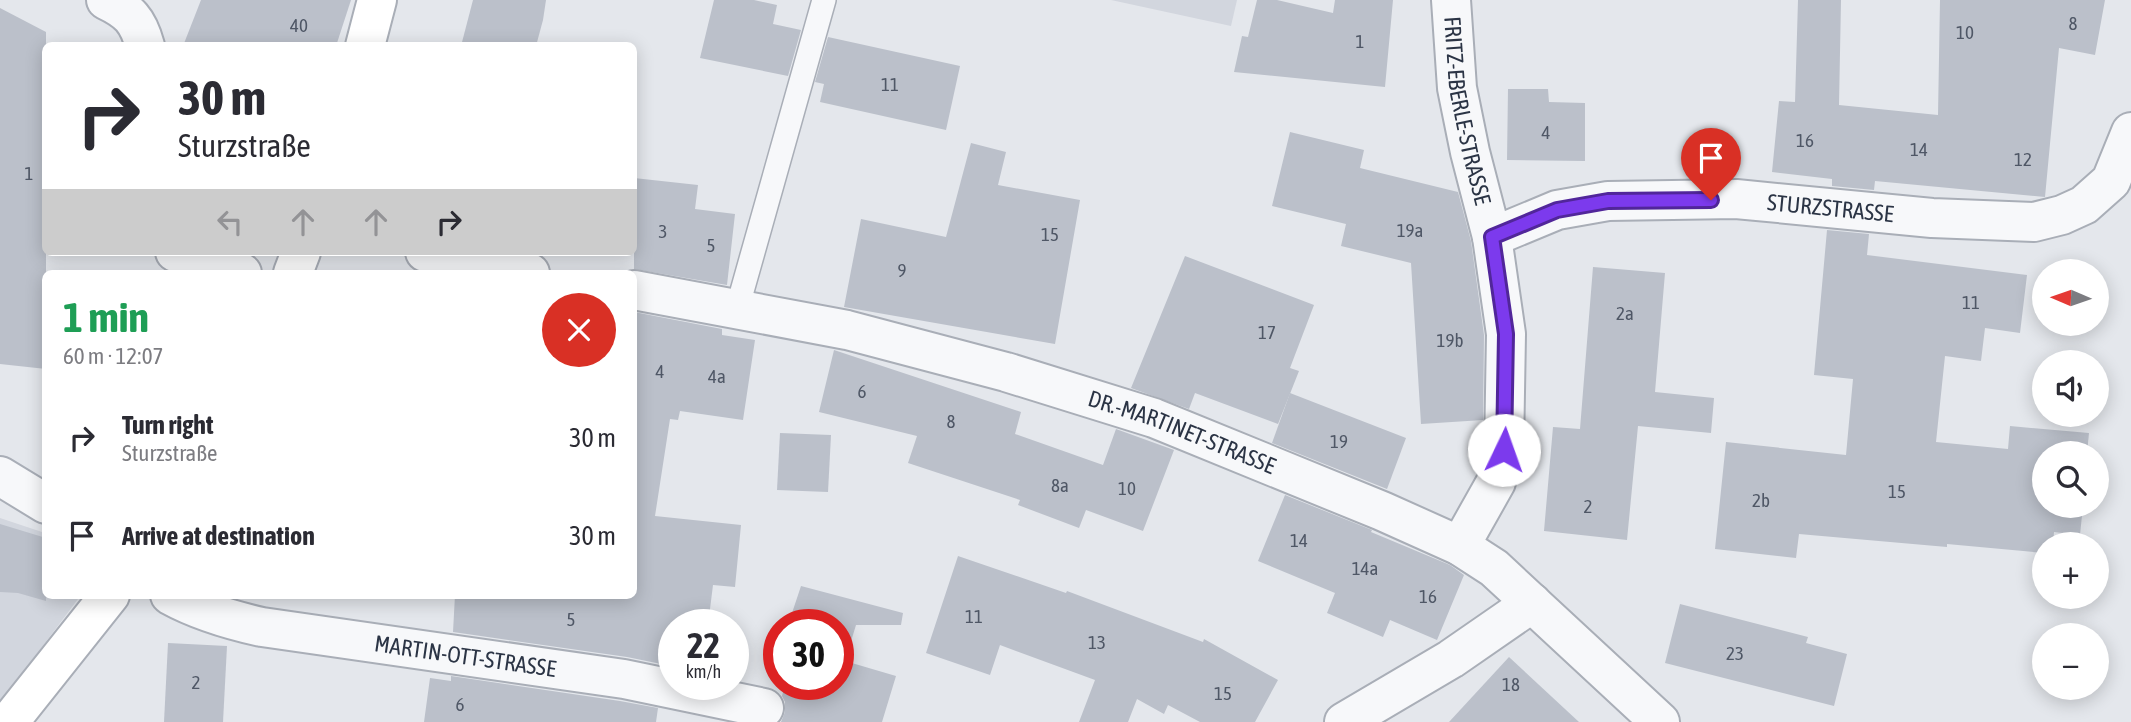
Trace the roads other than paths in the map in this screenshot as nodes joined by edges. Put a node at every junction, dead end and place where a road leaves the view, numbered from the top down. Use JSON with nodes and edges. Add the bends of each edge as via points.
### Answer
{"nodes":[{"id":1,"x":106,"y":0,"type":"edge"},
{"id":2,"x":377,"y":0,"type":"edge"},
{"id":3,"x":824,"y":0,"type":"edge"},
{"id":4,"x":1451,"y":0,"type":"edge"},
{"id":5,"x":143,"y":39,"type":"edge"},
{"id":6,"x":366,"y":42,"type":"edge"},
{"id":7,"x":2131,"y":132,"type":"edge"},
{"id":8,"x":1492,"y":237,"type":"junction"},
{"id":9,"x":187,"y":256,"type":"edge"},
{"id":10,"x":445,"y":256,"type":"edge"},
{"id":11,"x":232,"y":270,"type":"edge"},
{"id":12,"x":515,"y":270,"type":"edge"},
{"id":13,"x":637,"y":291,"type":"edge"},
{"id":14,"x":737,"y":309,"type":"junction"},
{"id":15,"x":0,"y":476,"type":"edge"},
{"id":16,"x":42,"y":502,"type":"edge"},
{"id":17,"x":1460,"y":546,"type":"junction"},
{"id":18,"x":107,"y":599,"type":"edge"},
{"id":19,"x":184,"y":599,"type":"edge"},
{"id":20,"x":1532,"y":603,"type":"junction"},
{"id":21,"x":764,"y":708,"type":"dead end"},
{"id":22,"x":9,"y":722,"type":"edge"},
{"id":23,"x":1344,"y":722,"type":"edge"},
{"id":24,"x":1660,"y":722,"type":"edge"}],
"edges":[{"from":1,"to":5,"type":"street","via":[[133,18]]},
{"from":2,"to":6,"type":"street"},
{"from":3,"to":14,"type":"lane"},
{"from":4,"to":8,"type":"street","name":"FRITZ-EBERLE-STRASSE","via":[[1457,88]]},
{"from":7,"to":8,"type":"street","name":"STURZSTRASSE","via":[[2111,181],[2084,205],[2034,222],[1932,218],[1736,199],[1608,201],[1557,210]]},
{"from":8,"to":17,"type":"street","name":"FRITZ-EBERLE-STRASSE","via":[[1506,334],[1504,450],[1496,482]]},
{"from":9,"to":11,"type":"street"},
{"from":10,"to":12,"type":"street"},
{"from":13,"to":14,"type":"street","name":"DR.-MARTINET-STRASSE"},
{"from":14,"to":17,"type":"street","name":"DR.-MARTINET-STRASSE","via":[[846,330],[1006,372],[1154,418]]},
{"from":15,"to":16,"type":"street"},
{"from":17,"to":20,"type":"street","name":"DR.-MARTINET-STRASSE","via":[[1494,568]]},
{"from":18,"to":22,"type":"street"},
{"from":19,"to":21,"type":"street","name":"MARTIN-OTT-STRASSE","via":[[225,618],[262,627],[624,679]]},
{"from":20,"to":23,"type":"street","via":[[1451,659]]},
{"from":20,"to":24,"type":"street","name":"DR.-MARTINET-STRASSE"}]}
